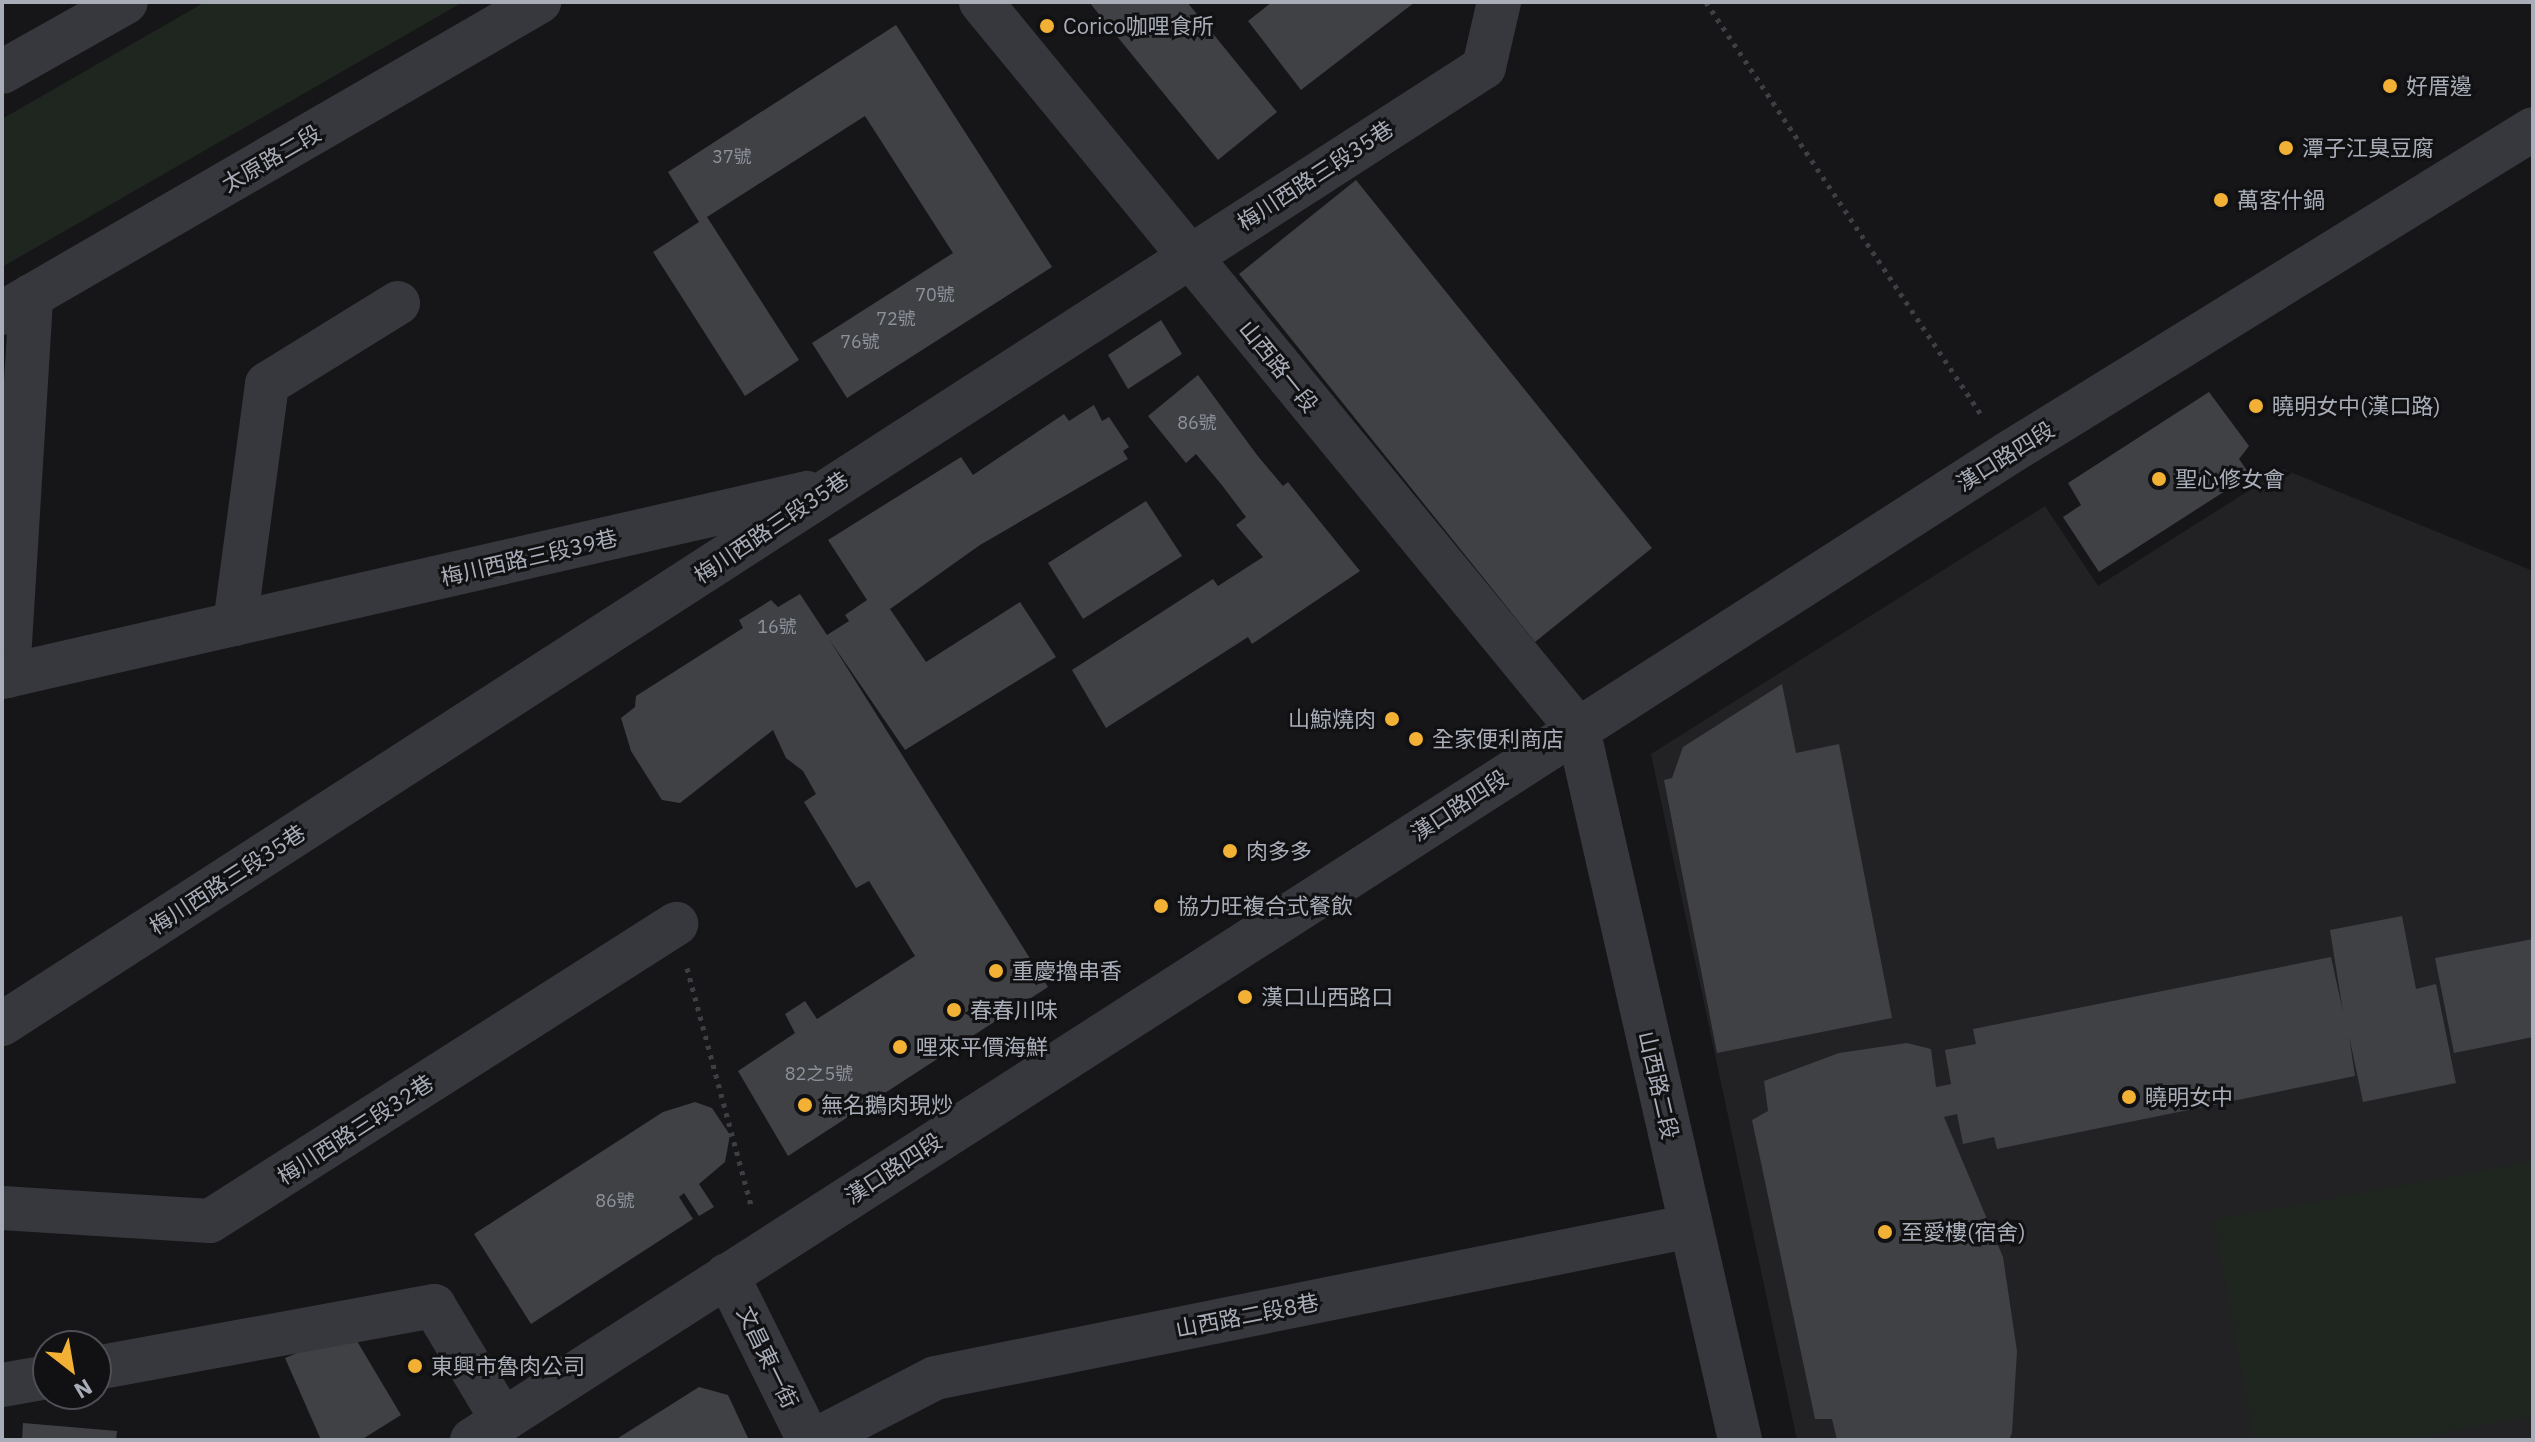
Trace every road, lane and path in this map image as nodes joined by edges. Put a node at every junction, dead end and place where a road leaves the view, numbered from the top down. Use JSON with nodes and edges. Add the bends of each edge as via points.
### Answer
{"nodes":[{"id":1,"x":126,"y":2,"type":"edge"},
{"id":2,"x":539,"y":2,"type":"edge"},
{"id":3,"x":981,"y":2,"type":"edge"},
{"id":4,"x":1499,"y":2,"type":"edge"},
{"id":5,"x":1706,"y":2,"type":"edge"},
{"id":6,"x":2,"y":72,"type":"edge"},
{"id":7,"x":2533,"y":129,"type":"edge"},
{"id":8,"x":1189,"y":256,"type":"junction"},
{"id":9,"x":398,"y":303,"type":"dead end"},
{"id":10,"x":17,"y":305,"type":"edge"},
{"id":11,"x":2007,"y":454,"type":"junction"},
{"id":12,"x":824,"y":490,"type":"junction"},
{"id":13,"x":235,"y":624,"type":"junction"},
{"id":14,"x":5,"y":676,"type":"edge"},
{"id":15,"x":1578,"y":729,"type":"junction"},
{"id":16,"x":676,"y":924,"type":"joint"},
{"id":17,"x":2,"y":1024,"type":"edge"},
{"id":18,"x":2,"y":1208,"type":"edge"},
{"id":19,"x":1691,"y":1226,"type":"junction"},
{"id":20,"x":745,"y":1263,"type":"junction"},
{"id":21,"x":112,"y":1365,"type":"edge"},
{"id":22,"x":32,"y":1380,"type":"edge"},
{"id":23,"x":2,"y":1385,"type":"edge"},
{"id":24,"x":487,"y":1430,"type":"edge"},
{"id":25,"x":1733,"y":1439,"type":"edge"},
{"id":26,"x":812,"y":1440,"type":"edge"}],
"edges":[{"from":1,"to":6,"type":"street"},
{"from":2,"to":10,"type":"street","name":"太原路二段"},
{"from":3,"to":8,"type":"street","name":"山西路一段"},
{"from":4,"to":8,"type":"street","name":"梅川西路三段35巷","via":[[1484,67]]},
{"from":5,"to":11,"type":"path"},
{"from":7,"to":11,"type":"street","name":"漢口路四段"},
{"from":8,"to":12,"type":"street","name":"梅川西路三段35巷"},
{"from":8,"to":15,"type":"street","name":"山西路一段"},
{"from":9,"to":13,"type":"street","via":[[267,384]]},
{"from":10,"to":14,"type":"street"},
{"from":11,"to":15,"type":"street","name":"漢口路四段"},
{"from":12,"to":13,"type":"street","name":"梅川西路三段39巷"},
{"from":12,"to":17,"type":"street","name":"梅川西路三段35巷","via":[[769,531]]},
{"from":13,"to":14,"type":"street","name":"梅川西路三段39巷"},
{"from":15,"to":19,"type":"street","name":"山西路二段"},
{"from":15,"to":20,"type":"street","name":"漢口路四段"},
{"from":16,"to":18,"type":"street","name":"梅川西路三段32巷","via":[[210,1221]]},
{"from":16,"to":20,"type":"path"},
{"from":19,"to":25,"type":"street","name":"山西路二段"},
{"from":19,"to":26,"type":"street","name":"山西路二段8巷","via":[[935,1378]]},
{"from":20,"to":24,"type":"street","name":"漢口路四段"},
{"from":20,"to":26,"type":"street","name":"文昌東一街"},
{"from":21,"to":24,"type":"street","via":[[434,1306]]},
{"from":22,"to":23,"type":"street"}]}
